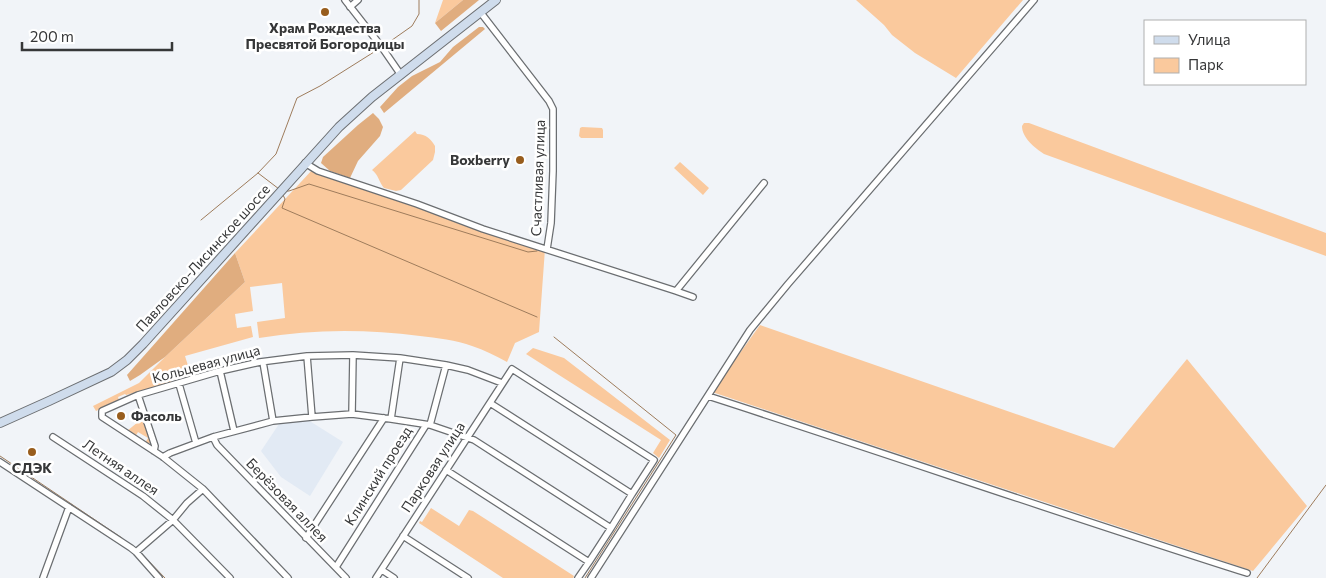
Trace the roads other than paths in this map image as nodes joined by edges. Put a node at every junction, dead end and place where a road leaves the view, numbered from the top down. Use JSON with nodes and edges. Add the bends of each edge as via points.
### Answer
{"nodes":[{"id":1,"x":344,"y":0,"type":"edge"},
{"id":2,"x":358,"y":0,"type":"edge"},
{"id":3,"x":496,"y":0,"type":"edge"},
{"id":4,"x":1034,"y":0,"type":"edge"},
{"id":5,"x":350,"y":7,"type":"junction"},
{"id":6,"x":481,"y":12,"type":"junction"},
{"id":7,"x":401,"y":75,"type":"junction"},
{"id":8,"x":306,"y":163,"type":"junction"},
{"id":9,"x":764,"y":183,"type":"dead end"},
{"id":10,"x":547,"y":249,"type":"junction"},
{"id":11,"x":676,"y":291,"type":"junction"},
{"id":12,"x":693,"y":297,"type":"dead end"},
{"id":13,"x":353,"y":355,"type":"junction"},
{"id":14,"x":307,"y":356,"type":"junction"},
{"id":15,"x":400,"y":358,"type":"junction"},
{"id":16,"x":263,"y":362,"type":"junction"},
{"id":17,"x":446,"y":364,"type":"junction"},
{"id":18,"x":220,"y":371,"type":"junction"},
{"id":19,"x":502,"y":383,"type":"junction"},
{"id":20,"x":179,"y":384,"type":"junction"},
{"id":21,"x":138,"y":395,"type":"junction"},
{"id":22,"x":708,"y":396,"type":"junction"},
{"id":23,"x":490,"y":402,"type":"junction"},
{"id":24,"x":352,"y":414,"type":"junction"},
{"id":25,"x":312,"y":417,"type":"junction"},
{"id":26,"x":384,"y":418,"type":"junction"},
{"id":27,"x":391,"y":418,"type":"junction"},
{"id":28,"x":273,"y":421,"type":"junction"},
{"id":29,"x":0,"y":423,"type":"edge"},
{"id":30,"x":428,"y":425,"type":"junction"},
{"id":31,"x":234,"y":431,"type":"junction"},
{"id":32,"x":53,"y":437,"type":"dead end"},
{"id":33,"x":213,"y":437,"type":"junction"},
{"id":34,"x":467,"y":437,"type":"junction"},
{"id":35,"x":196,"y":443,"type":"junction"},
{"id":36,"x":154,"y":451,"type":"junction"},
{"id":37,"x":163,"y":457,"type":"junction"},
{"id":38,"x":0,"y":462,"type":"edge"},
{"id":39,"x":446,"y":470,"type":"junction"},
{"id":40,"x":203,"y":489,"type":"junction"},
{"id":41,"x":632,"y":494,"type":"junction"},
{"id":42,"x":69,"y":507,"type":"junction"},
{"id":43,"x":173,"y":520,"type":"junction"},
{"id":44,"x":610,"y":528,"type":"junction"},
{"id":45,"x":403,"y":536,"type":"junction"},
{"id":46,"x":306,"y":538,"type":"junction"},
{"id":47,"x":136,"y":552,"type":"junction"},
{"id":48,"x":589,"y":562,"type":"junction"},
{"id":49,"x":336,"y":567,"type":"junction"},
{"id":50,"x":382,"y":570,"type":"junction"},
{"id":51,"x":1247,"y":573,"type":"dead end"},
{"id":52,"x":43,"y":578,"type":"edge"},
{"id":53,"x":159,"y":578,"type":"edge"},
{"id":54,"x":230,"y":578,"type":"edge"},
{"id":55,"x":288,"y":578,"type":"edge"},
{"id":56,"x":346,"y":578,"type":"edge"},
{"id":57,"x":376,"y":578,"type":"edge"},
{"id":58,"x":394,"y":578,"type":"edge"},
{"id":59,"x":468,"y":578,"type":"edge"},
{"id":60,"x":578,"y":578,"type":"edge"},
{"id":61,"x":591,"y":578,"type":"edge"}],
"edges":[{"from":1,"to":5,"type":"street"},
{"from":2,"to":5,"type":"street"},
{"from":3,"to":6,"type":"main road","name":"Павловско-Лисинское шоссе"},
{"from":4,"to":22,"type":"street","via":[[754,325]]},
{"from":5,"to":7,"type":"street"},
{"from":6,"to":7,"type":"main road","name":"Павловско-Лисинское шоссе"},
{"from":6,"to":10,"type":"street","name":"Счастливая улица","via":[[553,109],[553,179]]},
{"from":7,"to":8,"type":"main road","name":"Павловско-Лисинское шоссе","via":[[339,127]]},
{"from":8,"to":10,"type":"street","via":[[318,171]]},
{"from":8,"to":29,"type":"main road","name":"Павловско-Лисинское шоссе","via":[[127,360],[94,381]]},
{"from":9,"to":11,"type":"street"},
{"from":10,"to":11,"type":"street"},
{"from":11,"to":12,"type":"street"},
{"from":13,"to":14,"type":"street","name":"Кольцевая улица"},
{"from":13,"to":15,"type":"street","name":"Кольцевая улица"},
{"from":13,"to":24,"type":"street"},
{"from":14,"to":16,"type":"street","name":"Кольцевая улица"},
{"from":14,"to":25,"type":"street"},
{"from":15,"to":17,"type":"street","name":"Кольцевая улица"},
{"from":15,"to":27,"type":"street"},
{"from":16,"to":18,"type":"street","name":"Кольцевая улица"},
{"from":16,"to":28,"type":"street"},
{"from":17,"to":19,"type":"street","name":"Кольцевая улица"},
{"from":17,"to":30,"type":"street","name":"Клинский проезд"},
{"from":18,"to":20,"type":"street","name":"Кольцевая улица"},
{"from":18,"to":31,"type":"street"},
{"from":19,"to":23,"type":"street","name":"Парковая улица"},
{"from":19,"to":41,"type":"street","name":"Парковая улица","via":[[512,369],[654,460]]},
{"from":20,"to":21,"type":"street","name":"Кольцевая улица"},
{"from":20,"to":35,"type":"street"},
{"from":21,"to":36,"type":"street"},
{"from":21,"to":36,"type":"street","name":"Кольцевая улица","via":[[102,411],[102,416]]},
{"from":22,"to":51,"type":"street"},
{"from":22,"to":61,"type":"street"},
{"from":23,"to":34,"type":"street","name":"Парковая улица"},
{"from":23,"to":41,"type":"street"},
{"from":24,"to":25,"type":"street"},
{"from":24,"to":26,"type":"street"},
{"from":25,"to":28,"type":"street"},
{"from":26,"to":27,"type":"street"},
{"from":26,"to":46,"type":"street"},
{"from":27,"to":30,"type":"street"},
{"from":28,"to":31,"type":"street"},
{"from":30,"to":34,"type":"street"},
{"from":30,"to":49,"type":"street","name":"Клинский проезд"},
{"from":31,"to":33,"type":"street"},
{"from":32,"to":43,"type":"street","name":"Летняя аллея","via":[[143,496]]},
{"from":33,"to":35,"type":"street"},
{"from":33,"to":46,"type":"street","name":"Берёзовая аллея"},
{"from":34,"to":39,"type":"street","name":"Парковая улица"},
{"from":34,"to":44,"type":"street"},
{"from":35,"to":37,"type":"street"},
{"from":36,"to":37,"type":"street"},
{"from":37,"to":40,"type":"street"},
{"from":38,"to":42,"type":"street"},
{"from":39,"to":45,"type":"street","name":"Парковая улица"},
{"from":39,"to":48,"type":"street"},
{"from":40,"to":43,"type":"street"},
{"from":40,"to":55,"type":"street"},
{"from":41,"to":44,"type":"street"},
{"from":42,"to":47,"type":"street"},
{"from":42,"to":52,"type":"street"},
{"from":43,"to":47,"type":"street"},
{"from":43,"to":54,"type":"street","name":"Летняя аллея"},
{"from":44,"to":48,"type":"street"},
{"from":45,"to":50,"type":"street","name":"Парковая улица"},
{"from":45,"to":59,"type":"street"},
{"from":46,"to":49,"type":"street","name":"Берёзовая аллея"},
{"from":47,"to":53,"type":"street"},
{"from":48,"to":60,"type":"street"},
{"from":49,"to":56,"type":"street","name":"Берёзовая аллея"},
{"from":50,"to":57,"type":"street","name":"Парковая улица"},
{"from":50,"to":58,"type":"street"}]}
